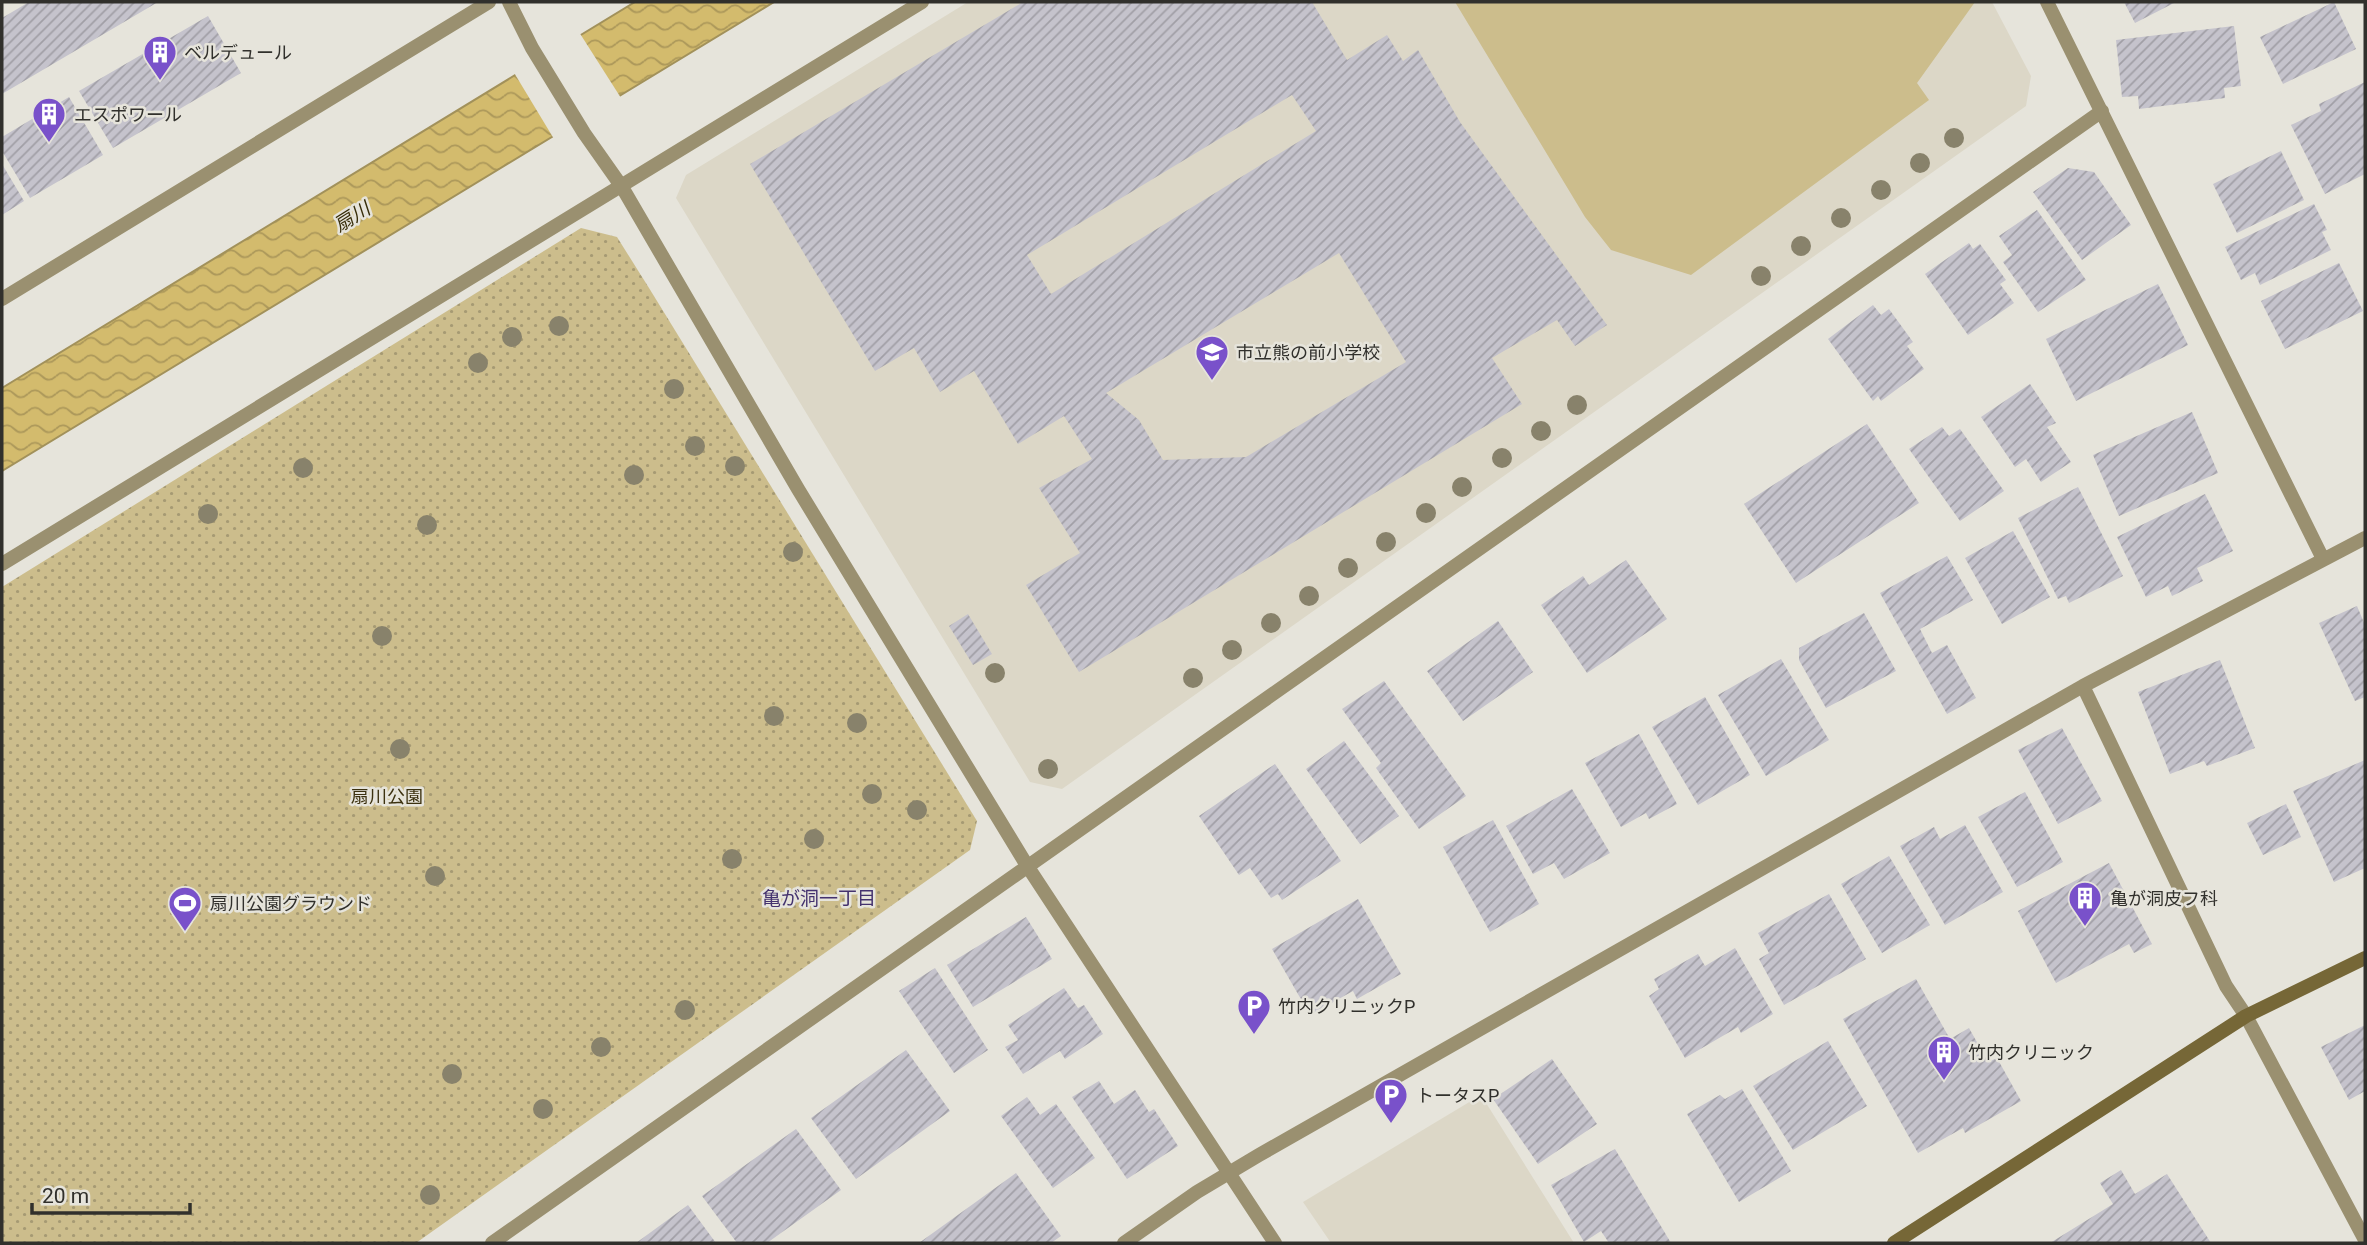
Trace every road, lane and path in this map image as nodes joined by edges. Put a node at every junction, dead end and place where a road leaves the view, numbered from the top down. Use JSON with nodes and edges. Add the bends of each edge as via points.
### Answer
{"nodes":[{"id":1,"x":489,"y":2,"type":"edge"},
{"id":2,"x":509,"y":2,"type":"edge"},
{"id":3,"x":922,"y":2,"type":"edge"},
{"id":4,"x":2047,"y":2,"type":"edge"},
{"id":5,"x":2102,"y":111,"type":"junction"},
{"id":6,"x":622,"y":187,"type":"junction"},
{"id":7,"x":2,"y":299,"type":"edge"},
{"id":8,"x":2365,"y":538,"type":"edge"},
{"id":9,"x":2323,"y":559,"type":"junction"},
{"id":10,"x":2,"y":564,"type":"edge"},
{"id":11,"x":2083,"y":686,"type":"junction"},
{"id":12,"x":1026,"y":864,"type":"junction"},
{"id":13,"x":2365,"y":958,"type":"edge"},
{"id":14,"x":2246,"y":1016,"type":"junction"},
{"id":15,"x":1228,"y":1173,"type":"junction"},
{"id":16,"x":2365,"y":1240,"type":"edge"},
{"id":17,"x":492,"y":1243,"type":"edge"},
{"id":18,"x":1124,"y":1243,"type":"edge"},
{"id":19,"x":1275,"y":1243,"type":"edge"},
{"id":20,"x":1894,"y":1243,"type":"edge"}],
"edges":[{"from":1,"to":7,"type":"street"},
{"from":2,"to":6,"type":"street","via":[[532,48]]},
{"from":3,"to":6,"type":"street"},
{"from":4,"to":5,"type":"street"},
{"from":5,"to":9,"type":"street"},
{"from":5,"to":12,"type":"street"},
{"from":6,"to":10,"type":"street"},
{"from":6,"to":12,"type":"street","via":[[798,489]]},
{"from":8,"to":9,"type":"street"},
{"from":9,"to":11,"type":"street"},
{"from":11,"to":14,"type":"street","via":[[2226,986]]},
{"from":11,"to":15,"type":"street"},
{"from":12,"to":15,"type":"street"},
{"from":12,"to":17,"type":"street"},
{"from":13,"to":14,"type":"street"},
{"from":14,"to":16,"type":"street"},
{"from":14,"to":20,"type":"street"},
{"from":15,"to":18,"type":"street"},
{"from":15,"to":19,"type":"street"}]}
